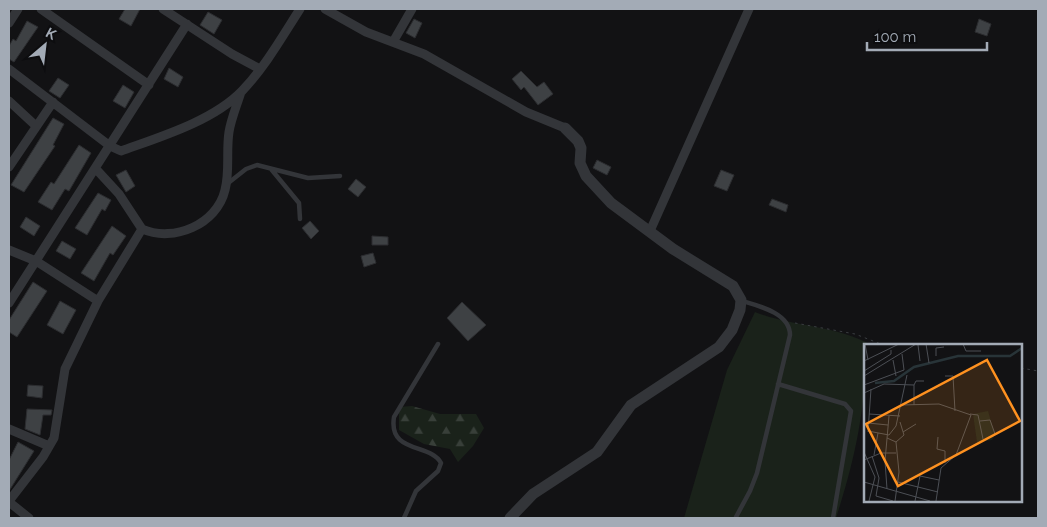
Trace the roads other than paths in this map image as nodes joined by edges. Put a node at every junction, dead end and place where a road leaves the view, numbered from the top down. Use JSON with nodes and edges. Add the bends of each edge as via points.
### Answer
{"nodes":[{"id":1,"x":18,"y":9,"type":"edge"},
{"id":2,"x":41,"y":9,"type":"edge"},
{"id":3,"x":163,"y":9,"type":"edge"},
{"id":4,"x":300,"y":9,"type":"edge"},
{"id":5,"x":325,"y":9,"type":"edge"},
{"id":6,"x":412,"y":9,"type":"edge"},
{"id":7,"x":749,"y":9,"type":"edge"},
{"id":8,"x":9,"y":23,"type":"edge"},
{"id":9,"x":187,"y":24,"type":"junction"},
{"id":10,"x":393,"y":42,"type":"junction"},
{"id":11,"x":9,"y":69,"type":"edge"},
{"id":12,"x":260,"y":69,"type":"junction"},
{"id":13,"x":149,"y":85,"type":"junction"},
{"id":14,"x":242,"y":92,"type":"junction"},
{"id":15,"x":9,"y":100,"type":"edge"},
{"id":16,"x":53,"y":102,"type":"junction"},
{"id":17,"x":36,"y":126,"type":"junction"},
{"id":18,"x":565,"y":128,"type":"joint"},
{"id":19,"x":110,"y":146,"type":"junction"},
{"id":20,"x":9,"y":167,"type":"edge"},
{"id":21,"x":270,"y":168,"type":"junction"},
{"id":22,"x":96,"y":169,"type":"junction"},
{"id":23,"x":340,"y":176,"type":"dead end"},
{"id":24,"x":227,"y":184,"type":"junction"},
{"id":25,"x":300,"y":219,"type":"dead end"},
{"id":26,"x":142,"y":229,"type":"junction"},
{"id":27,"x":650,"y":231,"type":"junction"},
{"id":28,"x":9,"y":250,"type":"edge"},
{"id":29,"x":36,"y":262,"type":"junction"},
{"id":30,"x":741,"y":300,"type":"junction"},
{"id":31,"x":98,"y":301,"type":"junction"},
{"id":32,"x":9,"y":303,"type":"edge"},
{"id":33,"x":438,"y":344,"type":"dead end"},
{"id":34,"x":778,"y":384,"type":"junction"},
{"id":35,"x":9,"y":429,"type":"edge"},
{"id":36,"x":49,"y":446,"type":"junction"},
{"id":37,"x":9,"y":502,"type":"edge"},
{"id":38,"x":736,"y":517,"type":"edge"},
{"id":39,"x":29,"y":518,"type":"edge"},
{"id":40,"x":404,"y":518,"type":"edge"},
{"id":41,"x":510,"y":518,"type":"edge"},
{"id":42,"x":833,"y":518,"type":"edge"}],
"edges":[{"from":1,"to":8,"type":"street"},
{"from":2,"to":13,"type":"street"},
{"from":3,"to":9,"type":"street"},
{"from":4,"to":12,"type":"street"},
{"from":5,"to":10,"type":"street","via":[[366,32]]},
{"from":6,"to":10,"type":"street"},
{"from":7,"to":27,"type":"street"},
{"from":9,"to":12,"type":"street"},
{"from":9,"to":13,"type":"street"},
{"from":10,"to":18,"type":"street","via":[[424,54],[526,112]]},
{"from":11,"to":16,"type":"street"},
{"from":12,"to":14,"type":"street"},
{"from":13,"to":19,"type":"street"},
{"from":14,"to":19,"type":"street","via":[[174,132],[121,150]]},
{"from":14,"to":24,"type":"street","via":[[229,132]]},
{"from":15,"to":17,"type":"street"},
{"from":16,"to":17,"type":"street"},
{"from":16,"to":19,"type":"street"},
{"from":17,"to":20,"type":"street"},
{"from":18,"to":27,"type":"street","via":[[578,141],[580,163],[586,176],[621,212]]},
{"from":19,"to":22,"type":"street"},
{"from":21,"to":23,"type":"lane","via":[[308,178]]},
{"from":21,"to":24,"type":"lane","via":[[252,166]]},
{"from":21,"to":25,"type":"lane","via":[[296,199]]},
{"from":22,"to":26,"type":"street","via":[[119,194]]},
{"from":22,"to":29,"type":"street"},
{"from":24,"to":26,"type":"street","via":[[220,202],[198,224],[172,234]]},
{"from":26,"to":31,"type":"street"},
{"from":27,"to":30,"type":"street","via":[[733,286]]},
{"from":28,"to":29,"type":"street"},
{"from":29,"to":31,"type":"street"},
{"from":29,"to":32,"type":"street"},
{"from":30,"to":34,"type":"lane","via":[[786,322],[790,335]]},
{"from":30,"to":41,"type":"street","via":[[736,320],[719,347],[631,405],[597,452],[533,494]]},
{"from":31,"to":36,"type":"street","via":[[65,369],[54,438]]},
{"from":33,"to":40,"type":"lane","via":[[394,416],[394,427],[401,440],[435,456],[441,463],[438,471],[416,491]]},
{"from":34,"to":38,"type":"lane","via":[[754,482]]},
{"from":34,"to":42,"type":"lane","via":[[844,404],[851,412]]},
{"from":35,"to":36,"type":"street"},
{"from":36,"to":37,"type":"street"},
{"from":37,"to":39,"type":"street"}]}
